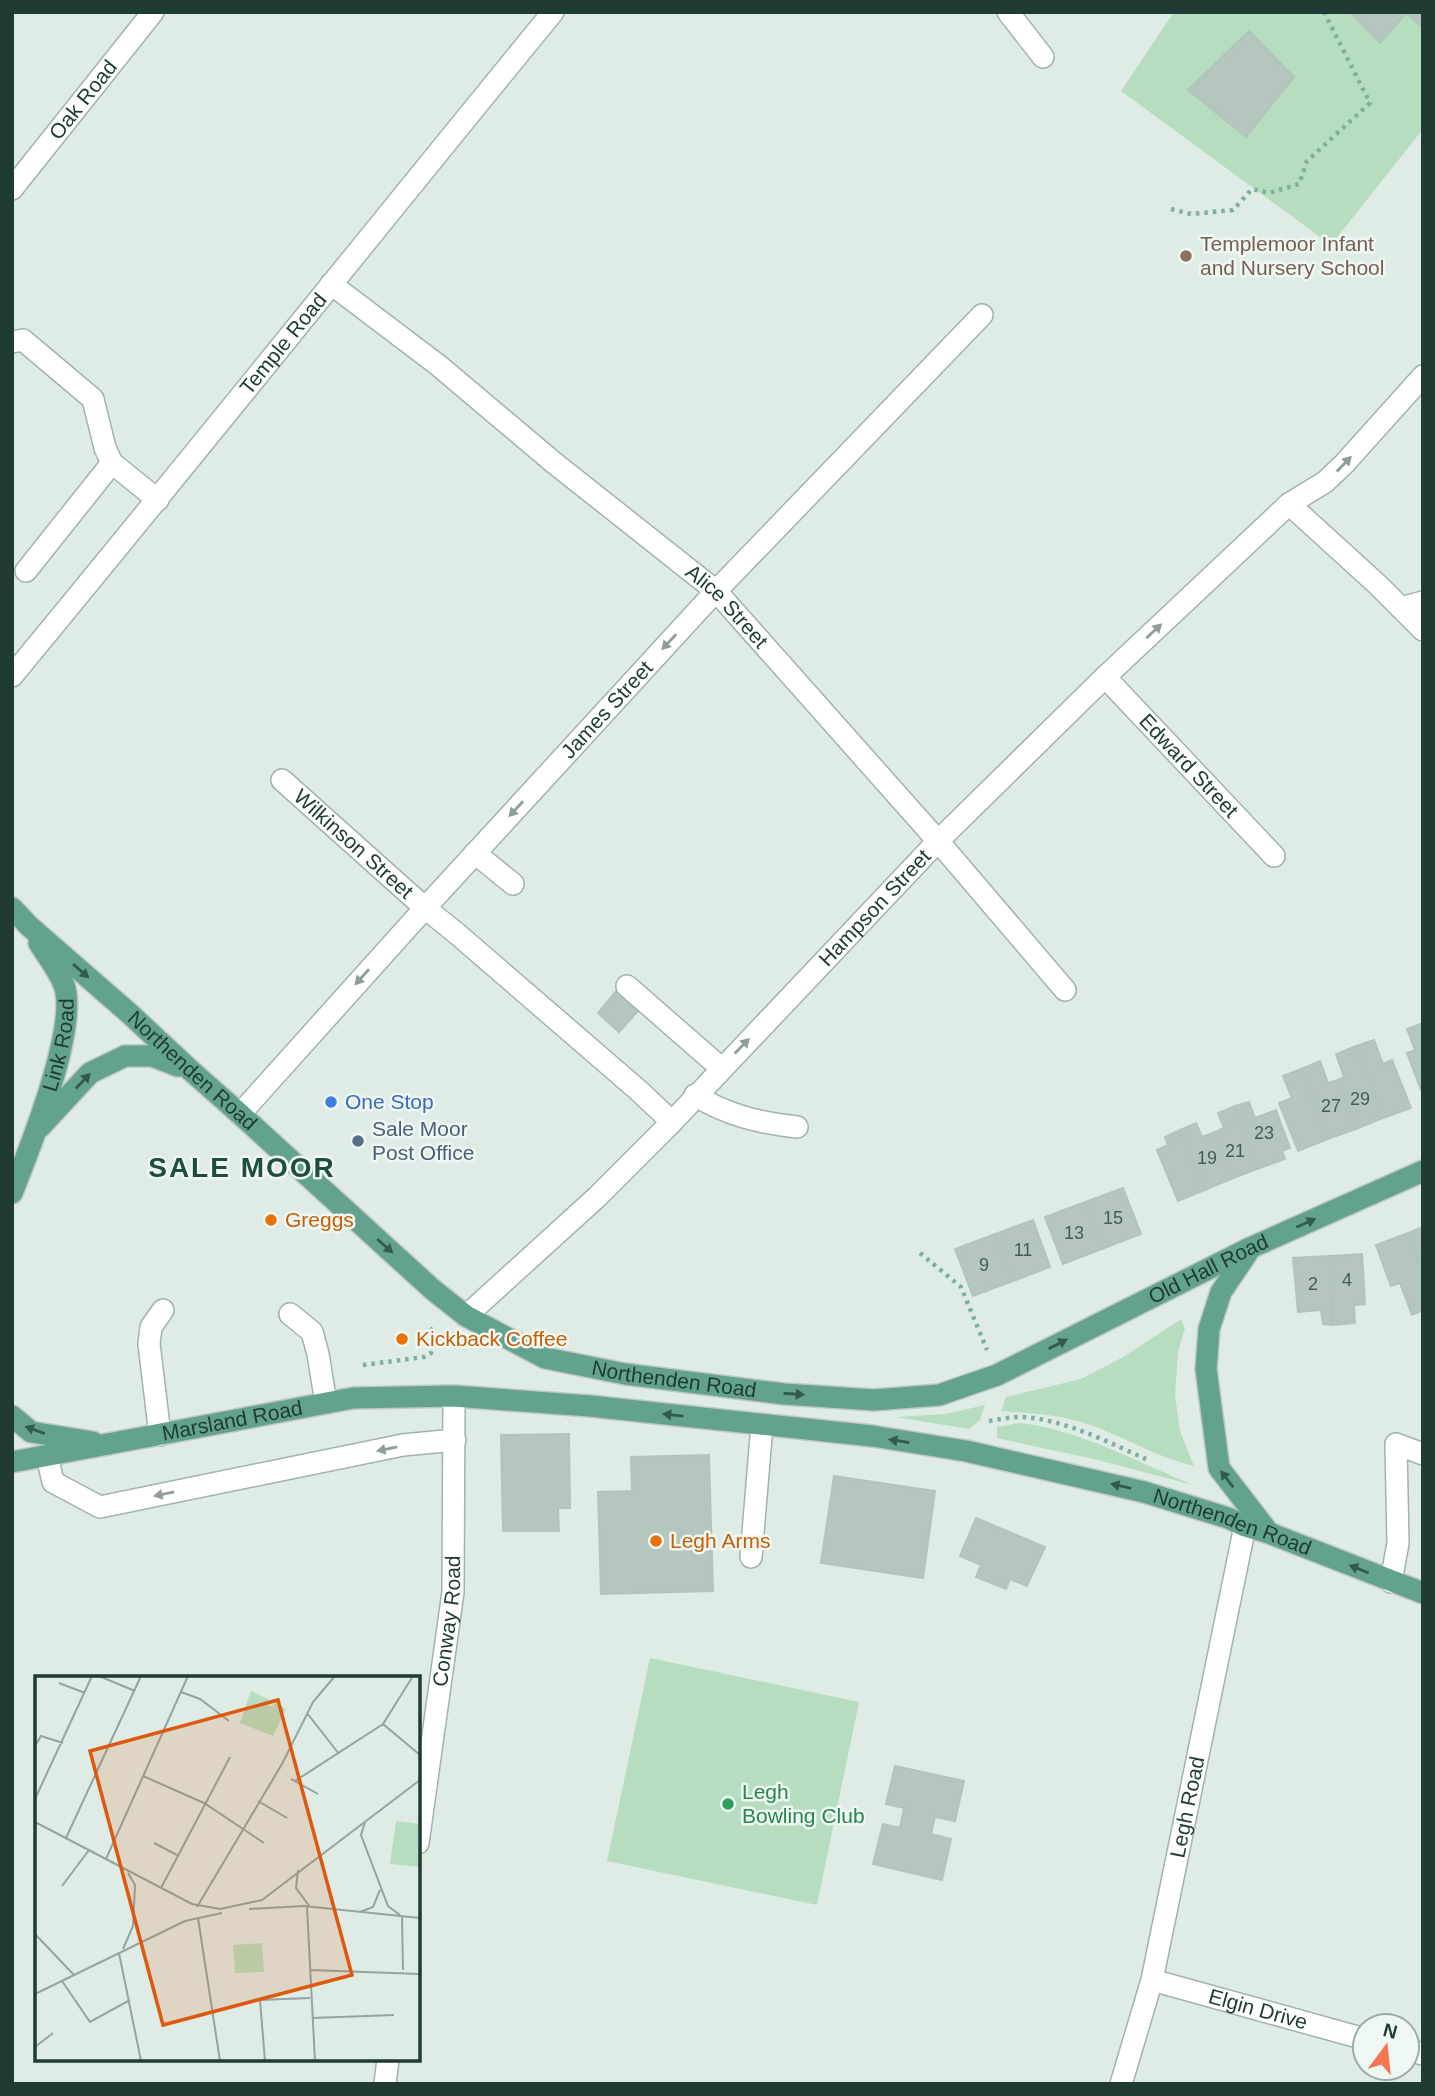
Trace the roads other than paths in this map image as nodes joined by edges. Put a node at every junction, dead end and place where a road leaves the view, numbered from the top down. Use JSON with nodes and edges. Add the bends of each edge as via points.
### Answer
{"nodes":[{"id":1,"x":153,"y":12,"type":"edge"},
{"id":2,"x":553,"y":12,"type":"edge"},
{"id":3,"x":1009,"y":12,"type":"edge"},
{"id":4,"x":1043,"y":57,"type":"dead end"},
{"id":5,"x":12,"y":189,"type":"edge"},
{"id":6,"x":331,"y":284,"type":"junction"},
{"id":7,"x":982,"y":315,"type":"dead end"},
{"id":8,"x":18,"y":341,"type":"edge"},
{"id":9,"x":1423,"y":376,"type":"edge"},
{"id":10,"x":112,"y":463,"type":"junction"},
{"id":11,"x":158,"y":500,"type":"junction"},
{"id":12,"x":1289,"y":504,"type":"junction"},
{"id":13,"x":26,"y":571,"type":"dead end"},
{"id":14,"x":716,"y":592,"type":"junction"},
{"id":15,"x":1423,"y":602,"type":"edge"},
{"id":16,"x":1401,"y":608,"type":"junction"},
{"id":17,"x":1423,"y":630,"type":"edge"},
{"id":18,"x":12,"y":676,"type":"edge"},
{"id":19,"x":1105,"y":677,"type":"junction"},
{"id":20,"x":282,"y":780,"type":"dead end"},
{"id":21,"x":937,"y":841,"type":"junction"},
{"id":22,"x":475,"y":853,"type":"junction"},
{"id":23,"x":1274,"y":856,"type":"dead end"},
{"id":24,"x":513,"y":884,"type":"dead end"},
{"id":25,"x":12,"y":908,"type":"edge"},
{"id":26,"x":425,"y":908,"type":"junction"},
{"id":27,"x":29,"y":926,"type":"junction"},
{"id":28,"x":627,"y":986,"type":"dead end"},
{"id":29,"x":1065,"y":990,"type":"dead end"},
{"id":30,"x":721,"y":1068,"type":"junction"},
{"id":31,"x":189,"y":1069,"type":"junction"},
{"id":32,"x":695,"y":1095,"type":"junction"},
{"id":33,"x":240,"y":1114,"type":"junction"},
{"id":34,"x":672,"y":1122,"type":"junction"},
{"id":35,"x":797,"y":1127,"type":"dead end"},
{"id":36,"x":36,"y":1131,"type":"junction"},
{"id":37,"x":1423,"y":1171,"type":"edge"},
{"id":38,"x":12,"y":1193,"type":"edge"},
{"id":39,"x":1250,"y":1248,"type":"junction"},
{"id":40,"x":163,"y":1310,"type":"dead end"},
{"id":41,"x":290,"y":1314,"type":"dead end"},
{"id":42,"x":467,"y":1316,"type":"junction"},
{"id":43,"x":997,"y":1375,"type":"joint"},
{"id":44,"x":454,"y":1395,"type":"junction"},
{"id":45,"x":326,"y":1403,"type":"junction"},
{"id":46,"x":12,"y":1416,"type":"edge"},
{"id":47,"x":762,"y":1425,"type":"junction"},
{"id":48,"x":160,"y":1434,"type":"junction"},
{"id":49,"x":455,"y":1440,"type":"junction"},
{"id":50,"x":109,"y":1444,"type":"junction"},
{"id":51,"x":1423,"y":1454,"type":"edge"},
{"id":52,"x":47,"y":1456,"type":"junction"},
{"id":53,"x":12,"y":1462,"type":"edge"},
{"id":54,"x":1245,"y":1526,"type":"junction"},
{"id":55,"x":1269,"y":1533,"type":"junction"},
{"id":56,"x":751,"y":1557,"type":"dead end"},
{"id":57,"x":1391,"y":1582,"type":"junction"},
{"id":58,"x":1423,"y":1594,"type":"edge"},
{"id":59,"x":420,"y":1829,"type":"edge"},
{"id":60,"x":1152,"y":1980,"type":"junction"},
{"id":61,"x":1351,"y":2035,"type":"edge"},
{"id":62,"x":388,"y":2061,"type":"edge"},
{"id":63,"x":385,"y":2084,"type":"edge"},
{"id":64,"x":1121,"y":2084,"type":"edge"}],
"edges":[{"from":1,"to":5,"type":"street","name":"Oak Road"},
{"from":2,"to":6,"type":"street","name":"Temple Road"},
{"from":3,"to":4,"type":"street"},
{"from":6,"to":11,"type":"street","name":"Temple Road"},
{"from":6,"to":14,"type":"street","name":"Alice Street","via":[[438,365]]},
{"from":7,"to":14,"type":"street","name":"James Street"},
{"from":8,"to":10,"type":"street","via":[[93,399]]},
{"from":12,"to":9,"type":"street","name":"Hampson Street","one_way":true,"via":[[1345,464]]},
{"from":10,"to":11,"type":"street"},
{"from":10,"to":13,"type":"street"},
{"from":11,"to":18,"type":"street","name":"Temple Road"},
{"from":12,"to":16,"type":"street"},
{"from":19,"to":12,"type":"street","name":"Hampson Street","one_way":true},
{"from":14,"to":21,"type":"street","name":"Alice Street"},
{"from":14,"to":22,"type":"street","name":"James Street","one_way":true},
{"from":15,"to":16,"type":"street"},
{"from":16,"to":17,"type":"street"},
{"from":19,"to":21,"type":"street","name":"Hampson Street"},
{"from":19,"to":23,"type":"street","name":"Edward Street"},
{"from":20,"to":26,"type":"street","name":"Wilkinson Street"},
{"from":21,"to":29,"type":"street","name":"Alice Street"},
{"from":30,"to":21,"type":"street","name":"Hampson Street","one_way":true},
{"from":22,"to":24,"type":"street"},
{"from":22,"to":26,"type":"street","name":"James Street"},
{"from":25,"to":27,"type":"main road","name":"Northenden Road"},
{"from":26,"to":33,"type":"street","name":"James Street","one_way":true},
{"from":26,"to":34,"type":"street","name":"Wilkinson Street"},
{"from":27,"to":31,"type":"main road","name":"Northenden Road","one_way":true},
{"from":27,"to":36,"type":"main road","name":"Link Road","via":[[64,986],[66,1016]]},
{"from":28,"to":30,"type":"street"},
{"from":30,"to":32,"type":"street","name":"Hampson Street"},
{"from":31,"to":33,"type":"main road","name":"Northenden Road"},
{"from":36,"to":31,"type":"main road","name":"Link Road","one_way":true,"via":[[90,1073],[125,1056],[152,1056]]},
{"from":32,"to":34,"type":"street","name":"Hampson Street"},
{"from":32,"to":35,"type":"street","via":[[716,1109]]},
{"from":33,"to":42,"type":"main road","name":"Northenden Road","one_way":true},
{"from":34,"to":42,"type":"street","name":"Hampson Street"},
{"from":36,"to":38,"type":"main road","name":"Link Road"},
{"from":39,"to":37,"type":"main road","name":"Old Hall Road","one_way":true},
{"from":43,"to":39,"type":"main road","name":"Old Hall Road","one_way":true},
{"from":55,"to":39,"type":"main road","one_way":true,"via":[[1219,1468],[1206,1369],[1209,1329],[1221,1292]]},
{"from":40,"to":48,"type":"street","via":[[151,1327],[149,1344]]},
{"from":41,"to":45,"type":"street","via":[[312,1332]]},
{"from":42,"to":43,"type":"main road","name":"Northenden Road","one_way":true,"via":[[545,1358],[625,1374],[784,1394],[874,1400],[939,1395]]},
{"from":44,"to":45,"type":"main road","name":"Marsland Road"},
{"from":47,"to":44,"type":"main road","name":"Northenden Road","one_way":true},
{"from":44,"to":49,"type":"street","name":"Conway Road"},
{"from":45,"to":48,"type":"main road","name":"Marsland Road"},
{"from":50,"to":46,"type":"main road","one_way":true,"via":[[31,1432]]},
{"from":54,"to":47,"type":"main road","name":"Northenden Road","one_way":true,"via":[[1144,1492],[966,1451]]},
{"from":47,"to":56,"type":"street"},
{"from":48,"to":50,"type":"main road","name":"Marsland Road"},
{"from":49,"to":52,"type":"street","one_way":true,"via":[[403,1445],[100,1507],[53,1482]]},
{"from":49,"to":59,"type":"street","name":"Conway Road","via":[[453,1592]]},
{"from":50,"to":52,"type":"main road","name":"Marsland Road"},
{"from":51,"to":57,"type":"street","via":[[1395,1444],[1398,1543]]},
{"from":52,"to":53,"type":"main road","name":"Marsland Road"},
{"from":54,"to":55,"type":"main road","name":"Northenden Road"},
{"from":54,"to":60,"type":"street","name":"Legh Road"},
{"from":57,"to":55,"type":"main road","name":"Northenden Road","one_way":true},
{"from":57,"to":58,"type":"main road","name":"Northenden Road"},
{"from":60,"to":61,"type":"street","name":"Elgin Drive"},
{"from":60,"to":64,"type":"street","name":"Legh Road"},
{"from":62,"to":63,"type":"street"}]}
